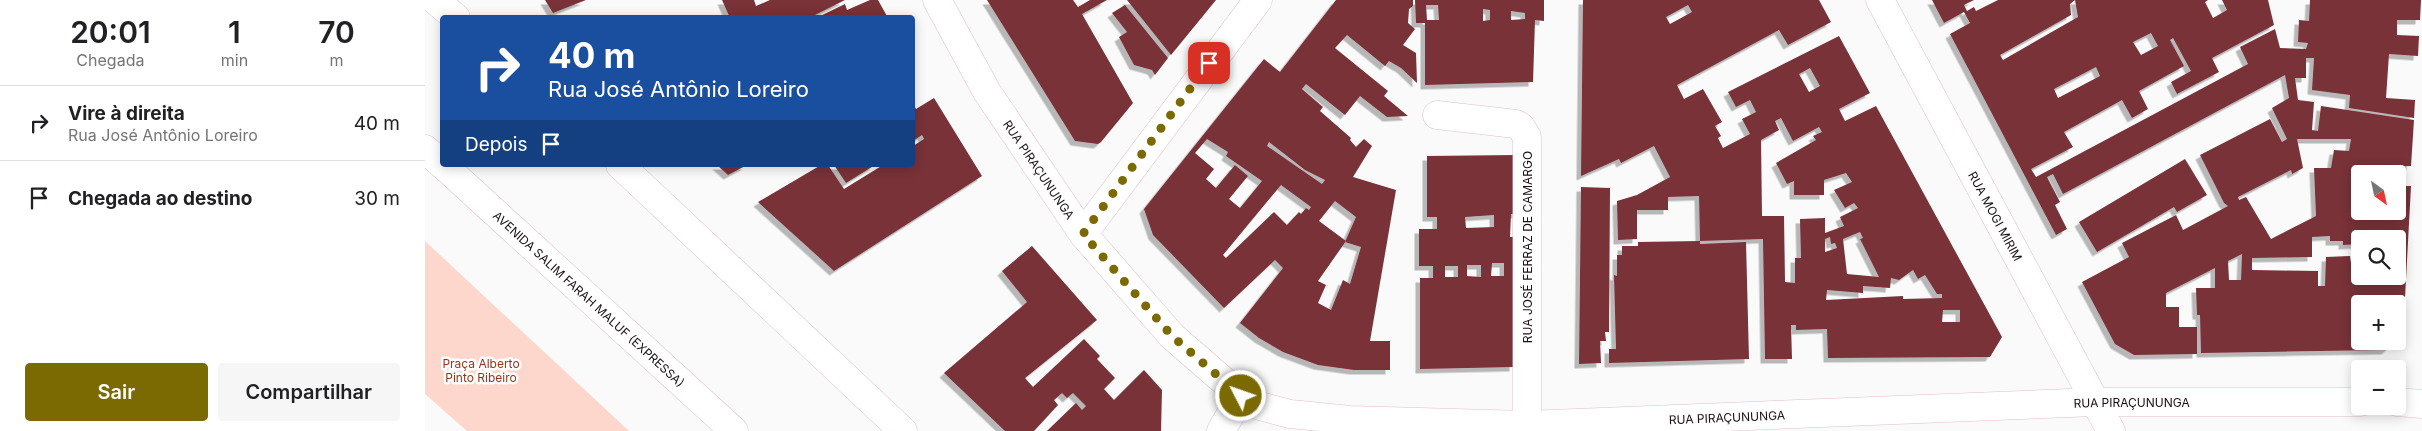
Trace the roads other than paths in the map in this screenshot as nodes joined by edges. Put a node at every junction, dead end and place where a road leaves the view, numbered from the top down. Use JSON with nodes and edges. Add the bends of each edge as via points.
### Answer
{"nodes":[{"id":1,"x":435,"y":0,"type":"edge"},
{"id":2,"x":937,"y":0,"type":"edge"},
{"id":3,"x":1259,"y":0,"type":"edge"},
{"id":4,"x":1880,"y":0,"type":"edge"},
{"id":5,"x":452,"y":15,"type":"edge"},
{"id":6,"x":1437,"y":115,"type":"dead end"},
{"id":7,"x":425,"y":149,"type":"edge"},
{"id":8,"x":440,"y":162,"type":"edge"},
{"id":9,"x":445,"y":167,"type":"edge"},
{"id":10,"x":622,"y":167,"type":"edge"},
{"id":11,"x":1083,"y":234,"type":"junction"},
{"id":12,"x":1241,"y":396,"type":"junction"},
{"id":13,"x":2095,"y":402,"type":"junction"},
{"id":14,"x":2351,"y":402,"type":"edge"},
{"id":15,"x":2406,"y":403,"type":"edge"},
{"id":16,"x":2422,"y":404,"type":"edge"},
{"id":17,"x":1527,"y":425,"type":"junction"},
{"id":18,"x":734,"y":431,"type":"edge"},
{"id":19,"x":903,"y":431,"type":"edge"},
{"id":20,"x":1221,"y":431,"type":"edge"},
{"id":21,"x":2111,"y":431,"type":"edge"}],
"edges":[{"from":1,"to":5,"type":"main road"},
{"from":2,"to":11,"type":"main road","name":"RUA PIRAÇUNUNGA","via":[[987,92]]},
{"from":3,"to":11,"type":"main road"},
{"from":4,"to":13,"type":"main road","name":"RUA MOGI MIRIM"},
{"from":6,"to":17,"type":"main road","name":"RUA JOSÉ FERRAZ DE CAMARGO","via":[[1515,124],[1527,137]]},
{"from":7,"to":8,"type":"main road","name":"AVENIDA SALIM FARAH MALUF (EXPRESSA)"},
{"from":9,"to":18,"type":"main road","name":"AVENIDA SALIM FARAH MALUF (EXPRESSA)"},
{"from":10,"to":19,"type":"main road"},
{"from":11,"to":12,"type":"main road","name":"RUA PIRAÇUNUNGA","via":[[1172,336]]},
{"from":12,"to":17,"type":"main road","name":"RUA PIRAÇUNUNGA","via":[[1260,406],[1290,414],[1350,420]]},
{"from":12,"to":20,"type":"main road"},
{"from":13,"to":14,"type":"main road","name":"RUA PIRAÇUNUNGA"},
{"from":13,"to":17,"type":"main road","name":"RUA PIRAÇUNUNGA"},
{"from":13,"to":21,"type":"main road","name":"RUA MOGI MIRIM"},
{"from":15,"to":16,"type":"main road"}]}
